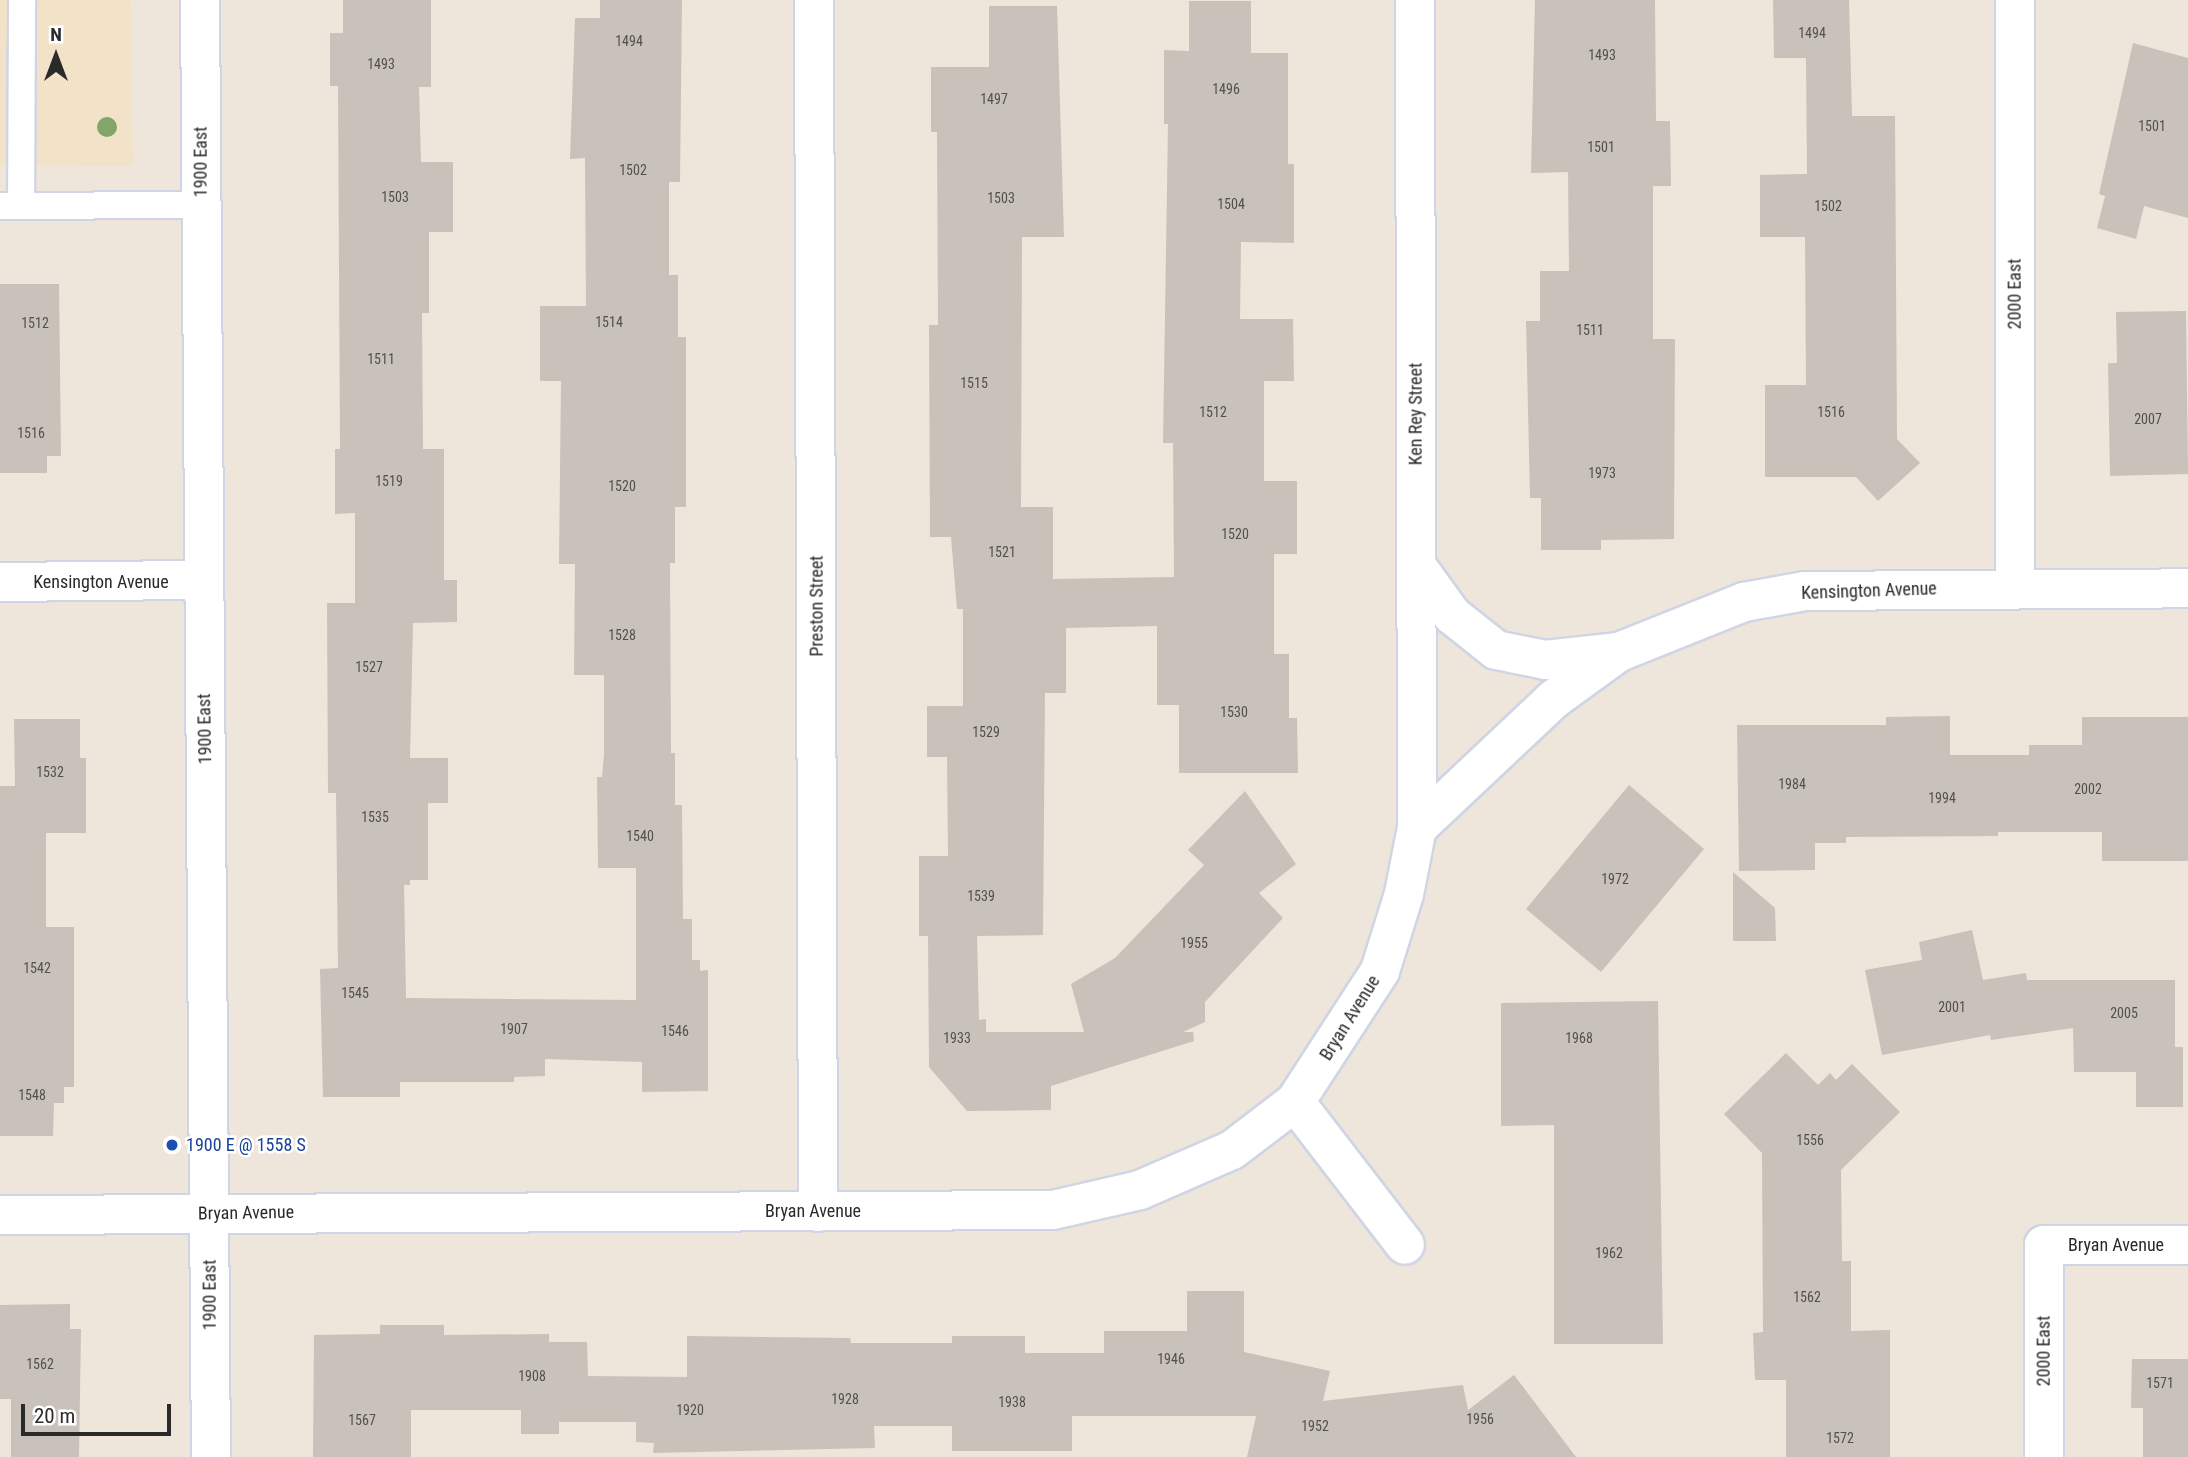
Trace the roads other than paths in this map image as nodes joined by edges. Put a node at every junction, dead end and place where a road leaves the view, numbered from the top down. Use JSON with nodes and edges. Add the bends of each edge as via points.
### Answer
{"nodes":[{"id":1,"x":22,"y":0,"type":"edge"},
{"id":2,"x":200,"y":0,"type":"edge"},
{"id":3,"x":814,"y":0,"type":"edge"},
{"id":4,"x":1415,"y":0,"type":"edge"},
{"id":5,"x":2015,"y":0,"type":"edge"},
{"id":6,"x":201,"y":205,"type":"junction"},
{"id":7,"x":11,"y":206,"type":"edge"},
{"id":8,"x":1416,"y":565,"type":"junction"},
{"id":9,"x":203,"y":580,"type":"junction"},
{"id":10,"x":0,"y":582,"type":"edge"},
{"id":11,"x":2015,"y":588,"type":"junction"},
{"id":12,"x":2188,"y":588,"type":"edge"},
{"id":13,"x":1619,"y":652,"type":"junction"},
{"id":14,"x":1417,"y":828,"type":"junction"},
{"id":15,"x":1295,"y":1102,"type":"junction"},
{"id":16,"x":818,"y":1212,"type":"junction"},
{"id":17,"x":210,"y":1213,"type":"junction"},
{"id":18,"x":0,"y":1214,"type":"edge"},
{"id":19,"x":1405,"y":1245,"type":"dead end"},
{"id":20,"x":2044,"y":1245,"type":"joint"},
{"id":21,"x":2188,"y":1245,"type":"edge"},
{"id":22,"x":211,"y":1457,"type":"edge"},
{"id":23,"x":2044,"y":1457,"type":"edge"}],
"edges":[{"from":1,"to":7,"type":"lane"},
{"from":2,"to":6,"type":"street","name":"1900 East"},
{"from":3,"to":16,"type":"street","name":"Preston Street"},
{"from":4,"to":8,"type":"street","name":"Ken Rey Street"},
{"from":5,"to":11,"type":"street","name":"2000 East"},
{"from":6,"to":7,"type":"lane"},
{"from":6,"to":9,"type":"street","name":"1900 East"},
{"from":8,"to":13,"type":"street","via":[[1452,615],[1496,650],[1545,660]]},
{"from":8,"to":14,"type":"street","name":"Ken Rey Street"},
{"from":9,"to":10,"type":"street","name":"Kensington Avenue"},
{"from":9,"to":17,"type":"street","name":"1900 East"},
{"from":11,"to":12,"type":"street","name":"Kensington Avenue"},
{"from":11,"to":13,"type":"street","name":"Kensington Avenue","via":[[1805,591],[1744,602]]},
{"from":13,"to":14,"type":"street","name":"Kensington Avenue","via":[[1554,699]]},
{"from":14,"to":15,"type":"street","name":"Bryan Avenue","via":[[1404,894],[1380,971]]},
{"from":15,"to":16,"type":"street","name":"Bryan Avenue","via":[[1221,1155],[1140,1190],[1054,1210]]},
{"from":15,"to":19,"type":"street"},
{"from":16,"to":17,"type":"street","name":"Bryan Avenue"},
{"from":17,"to":18,"type":"street","name":"Bryan Avenue"},
{"from":17,"to":22,"type":"street","name":"1900 East"},
{"from":20,"to":21,"type":"street","name":"Bryan Avenue"},
{"from":20,"to":23,"type":"street","name":"2000 East"}]}
